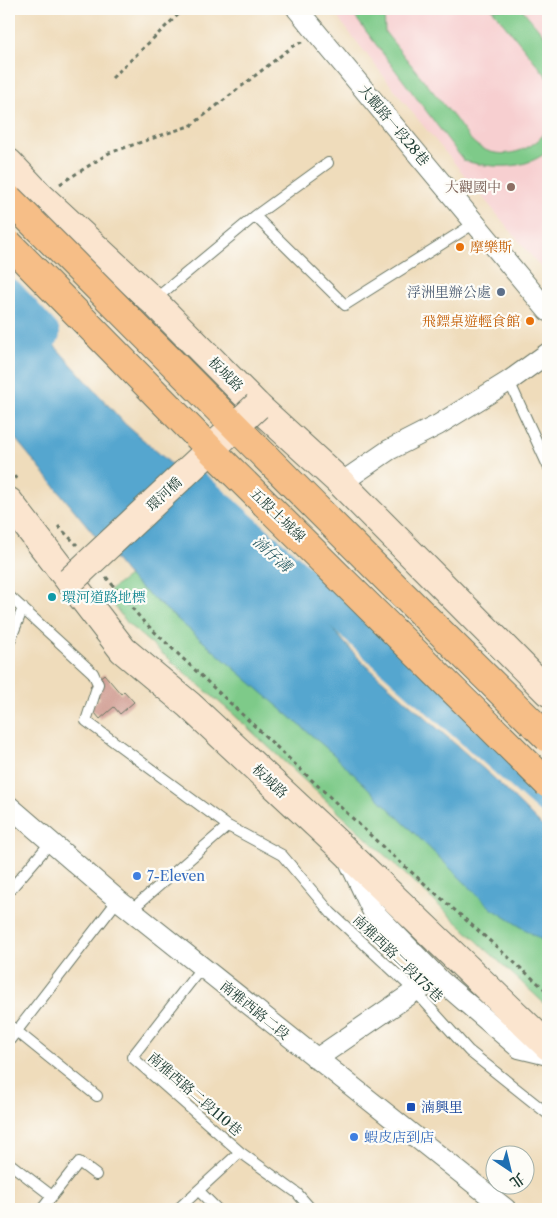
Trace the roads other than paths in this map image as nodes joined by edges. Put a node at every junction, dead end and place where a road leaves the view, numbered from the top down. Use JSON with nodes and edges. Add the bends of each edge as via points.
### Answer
{"nodes":[{"id":1,"x":297,"y":9,"type":"edge"},
{"id":2,"x":9,"y":163,"type":"edge"},
{"id":3,"x":328,"y":163,"type":"dead end"},
{"id":4,"x":9,"y":199,"type":"edge"},
{"id":5,"x":255,"y":216,"type":"junction"},
{"id":6,"x":475,"y":223,"type":"junction"},
{"id":7,"x":9,"y":244,"type":"edge"},
{"id":8,"x":153,"y":301,"type":"junction"},
{"id":9,"x":548,"y":310,"type":"edge"},
{"id":10,"x":548,"y":353,"type":"edge"},
{"id":11,"x":509,"y":381,"type":"junction"},
{"id":12,"x":257,"y":406,"type":"junction"},
{"id":13,"x":548,"y":466,"type":"edge"},
{"id":14,"x":341,"y":483,"type":"junction"},
{"id":15,"x":15,"y":493,"type":"edge"},
{"id":16,"x":70,"y":582,"type":"junction"},
{"id":17,"x":9,"y":596,"type":"edge"},
{"id":18,"x":23,"y":608,"type":"junction"},
{"id":19,"x":9,"y":643,"type":"edge"},
{"id":20,"x":548,"y":692,"type":"edge"},
{"id":21,"x":548,"y":738,"type":"edge"},
{"id":22,"x":548,"y":784,"type":"edge"},
{"id":23,"x":9,"y":806,"type":"edge"},
{"id":24,"x":228,"y":826,"type":"junction"},
{"id":25,"x":51,"y":842,"type":"junction"},
{"id":26,"x":342,"y":848,"type":"junction"},
{"id":27,"x":9,"y":891,"type":"edge"},
{"id":28,"x":124,"y":905,"type":"junction"},
{"id":29,"x":202,"y":967,"type":"junction"},
{"id":30,"x":440,"y":980,"type":"junction"},
{"id":31,"x":415,"y":990,"type":"junction"},
{"id":32,"x":12,"y":1028,"type":"edge"},
{"id":33,"x":9,"y":1042,"type":"edge"},
{"id":34,"x":548,"y":1046,"type":"edge"},
{"id":35,"x":548,"y":1055,"type":"edge"},
{"id":36,"x":316,"y":1059,"type":"junction"},
{"id":37,"x":97,"y":1096,"type":"dead end"},
{"id":38,"x":548,"y":1114,"type":"edge"},
{"id":39,"x":240,"y":1152,"type":"junction"},
{"id":40,"x":9,"y":1163,"type":"edge"},
{"id":41,"x":96,"y":1175,"type":"dead end"},
{"id":42,"x":199,"y":1191,"type":"junction"},
{"id":43,"x":52,"y":1196,"type":"junction"},
{"id":44,"x":42,"y":1209,"type":"edge"},
{"id":45,"x":178,"y":1209,"type":"edge"},
{"id":46,"x":217,"y":1209,"type":"edge"},
{"id":47,"x":311,"y":1209,"type":"edge"},
{"id":48,"x":506,"y":1209,"type":"edge"}],
"edges":[{"from":1,"to":6,"type":"street","name":"大觀路一段28巷"},
{"from":2,"to":8,"type":"street","name":"板城路"},
{"from":3,"to":5,"type":"lane"},
{"from":4,"to":21,"type":"highway","bridge":true},
{"from":5,"to":6,"type":"lane","via":[[345,305]]},
{"from":5,"to":8,"type":"lane"},
{"from":6,"to":9,"type":"street","name":"大觀路一段28巷"},
{"from":7,"to":22,"type":"highway","name":"五股土城線","bridge":true,"via":[[212,451]]},
{"from":8,"to":12,"type":"street","name":"板城路"},
{"from":10,"to":11,"type":"street"},
{"from":11,"to":13,"type":"lane"},
{"from":11,"to":14,"type":"street","via":[[438,425],[389,450]]},
{"from":12,"to":14,"type":"street","name":"板城路"},
{"from":12,"to":16,"type":"street","name":"環河橋","bridge":true},
{"from":14,"to":20,"type":"street","name":"板城路"},
{"from":15,"to":16,"type":"street","name":"板城路"},
{"from":16,"to":26,"type":"street","name":"板城路","via":[[124,650],[189,705]]},
{"from":17,"to":18,"type":"lane"},
{"from":18,"to":19,"type":"lane"},
{"from":18,"to":24,"type":"lane","name":"南雅西路二段175巷","via":[[93,673],[98,684],[86,721]]},
{"from":23,"to":25,"type":"street","name":"南雅西路二段"},
{"from":24,"to":28,"type":"lane"},
{"from":24,"to":31,"type":"lane","name":"南雅西路二段175巷","via":[[282,855],[331,914]]},
{"from":25,"to":27,"type":"lane"},
{"from":25,"to":28,"type":"street","name":"南雅西路二段"},
{"from":26,"to":30,"type":"street","via":[[372,910]]},
{"from":26,"to":34,"type":"street","name":"板城路"},
{"from":28,"to":29,"type":"street","name":"南雅西路二段"},
{"from":28,"to":32,"type":"lane"},
{"from":29,"to":36,"type":"street","name":"南雅西路二段"},
{"from":29,"to":39,"type":"lane","name":"南雅西路二段110巷","via":[[132,1057]]},
{"from":30,"to":31,"type":"street"},
{"from":30,"to":35,"type":"street","via":[[519,1048]]},
{"from":31,"to":36,"type":"street"},
{"from":31,"to":38,"type":"lane","name":"南雅西路二段175巷","via":[[469,1052]]},
{"from":32,"to":33,"type":"lane"},
{"from":32,"to":37,"type":"lane"},
{"from":36,"to":48,"type":"street","name":"南雅西路二段"},
{"from":39,"to":42,"type":"lane","name":"南雅西路二段110巷"},
{"from":39,"to":47,"type":"lane","via":[[297,1193]]},
{"from":40,"to":43,"type":"lane"},
{"from":41,"to":43,"type":"lane","via":[[79,1162]]},
{"from":42,"to":45,"type":"lane","name":"南雅西路二段110巷"},
{"from":42,"to":46,"type":"lane"},
{"from":43,"to":44,"type":"lane"}]}
